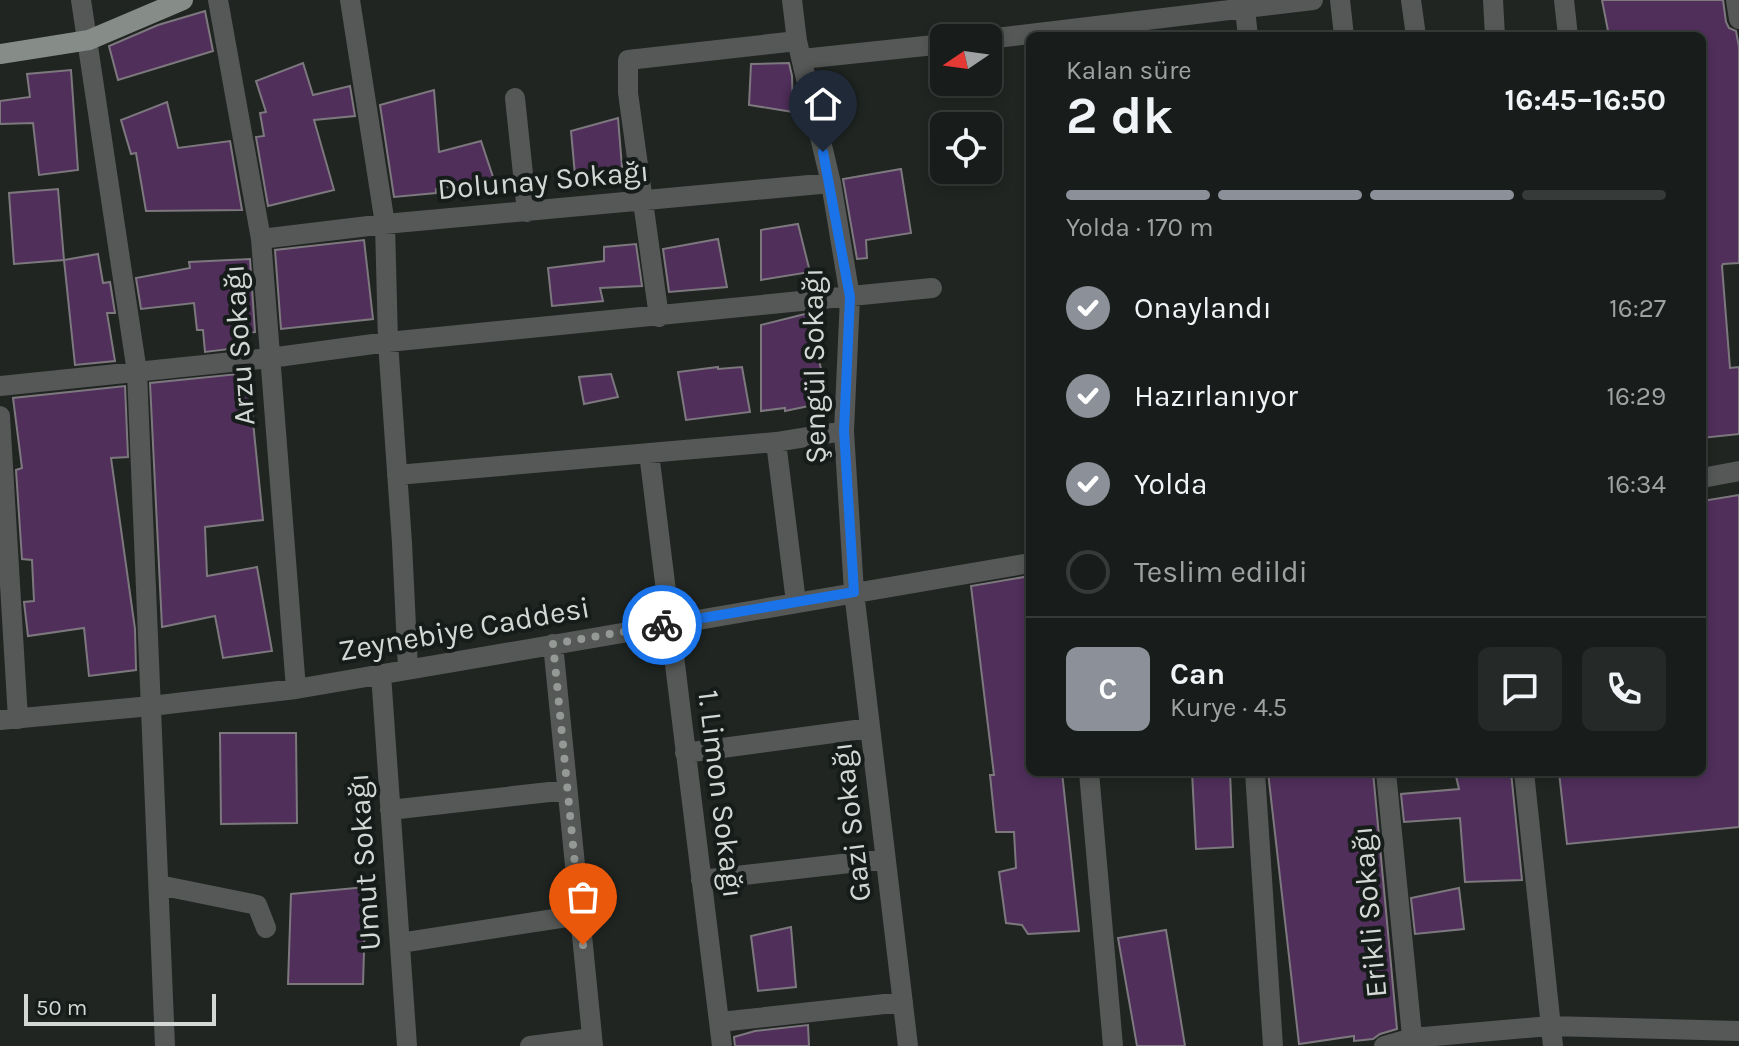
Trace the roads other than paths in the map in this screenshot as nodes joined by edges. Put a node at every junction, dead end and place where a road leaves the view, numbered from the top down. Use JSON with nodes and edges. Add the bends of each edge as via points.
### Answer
{"nodes":[{"id":1,"x":81,"y":0,"type":"edge"},
{"id":2,"x":183,"y":0,"type":"edge"},
{"id":3,"x":218,"y":0,"type":"edge"},
{"id":4,"x":350,"y":0,"type":"edge"},
{"id":5,"x":792,"y":0,"type":"edge"},
{"id":6,"x":1313,"y":0,"type":"edge"},
{"id":7,"x":1340,"y":0,"type":"edge"},
{"id":8,"x":1411,"y":0,"type":"edge"},
{"id":9,"x":1493,"y":0,"type":"edge"},
{"id":10,"x":1564,"y":0,"type":"edge"},
{"id":11,"x":1736,"y":0,"type":"edge"},
{"id":12,"x":1245,"y":10,"type":"junction"},
{"id":13,"x":1739,"y":19,"type":"edge"},
{"id":14,"x":1050,"y":32,"type":"edge"},
{"id":15,"x":1248,"y":32,"type":"edge"},
{"id":16,"x":1344,"y":32,"type":"edge"},
{"id":17,"x":1415,"y":32,"type":"edge"},
{"id":18,"x":1495,"y":32,"type":"edge"},
{"id":19,"x":1568,"y":32,"type":"edge"},
{"id":20,"x":1026,"y":35,"type":"edge"},
{"id":21,"x":1002,"y":37,"type":"edge"},
{"id":22,"x":89,"y":40,"type":"junction"},
{"id":23,"x":930,"y":45,"type":"edge"},
{"id":24,"x":799,"y":50,"type":"junction"},
{"id":25,"x":0,"y":54,"type":"edge"},
{"id":26,"x":515,"y":98,"type":"dead end"},
{"id":27,"x":831,"y":183,"type":"junction"},
{"id":28,"x":643,"y":201,"type":"junction"},
{"id":29,"x":527,"y":212,"type":"junction"},
{"id":30,"x":385,"y":224,"type":"junction"},
{"id":31,"x":261,"y":239,"type":"junction"},
{"id":32,"x":932,"y":288,"type":"dead end"},
{"id":33,"x":850,"y":297,"type":"junction"},
{"id":34,"x":659,"y":317,"type":"junction"},
{"id":35,"x":388,"y":342,"type":"junction"},
{"id":36,"x":270,"y":358,"type":"junction"},
{"id":37,"x":137,"y":372,"type":"junction"},
{"id":38,"x":0,"y":386,"type":"edge"},
{"id":39,"x":0,"y":416,"type":"edge"},
{"id":40,"x":844,"y":431,"type":"junction"},
{"id":41,"x":776,"y":442,"type":"junction"},
{"id":42,"x":649,"y":453,"type":"junction"},
{"id":43,"x":1739,"y":471,"type":"edge"},
{"id":44,"x":397,"y":475,"type":"junction"},
{"id":45,"x":1706,"y":477,"type":"edge"},
{"id":46,"x":1026,"y":564,"type":"edge"},
{"id":47,"x":854,"y":592,"type":"junction"},
{"id":48,"x":796,"y":602,"type":"junction"},
{"id":49,"x":669,"y":624,"type":"junction"},
{"id":50,"x":553,"y":644,"type":"junction"},
{"id":51,"x":408,"y":669,"type":"junction"},
{"id":52,"x":381,"y":674,"type":"junction"},
{"id":53,"x":296,"y":689,"type":"junction"},
{"id":54,"x":151,"y":706,"type":"junction"},
{"id":55,"x":9,"y":719,"type":"edge"},
{"id":56,"x":870,"y":728,"type":"junction"},
{"id":57,"x":685,"y":753,"type":"junction"},
{"id":58,"x":1089,"y":776,"type":"edge"},
{"id":59,"x":1255,"y":776,"type":"edge"},
{"id":60,"x":1386,"y":776,"type":"edge"},
{"id":61,"x":1524,"y":776,"type":"edge"},
{"id":62,"x":567,"y":790,"type":"junction"},
{"id":63,"x":390,"y":810,"type":"junction"},
{"id":64,"x":885,"y":859,"type":"junction"},
{"id":65,"x":701,"y":880,"type":"junction"},
{"id":66,"x":159,"y":885,"type":"junction"},
{"id":67,"x":580,"y":915,"type":"junction"},
{"id":68,"x":266,"y":928,"type":"dead end"},
{"id":69,"x":400,"y":943,"type":"junction"},
{"id":70,"x":903,"y":1002,"type":"junction"},
{"id":71,"x":720,"y":1022,"type":"junction"},
{"id":72,"x":1739,"y":1031,"type":"edge"},
{"id":73,"x":1551,"y":1036,"type":"edge"},
{"id":74,"x":1631,"y":1038,"type":"edge"},
{"id":75,"x":592,"y":1042,"type":"edge"},
{"id":76,"x":1412,"y":1042,"type":"edge"},
{"id":77,"x":165,"y":1046,"type":"edge"},
{"id":78,"x":407,"y":1046,"type":"edge"},
{"id":79,"x":530,"y":1046,"type":"edge"},
{"id":80,"x":722,"y":1046,"type":"edge"},
{"id":81,"x":908,"y":1046,"type":"edge"},
{"id":82,"x":1113,"y":1046,"type":"edge"},
{"id":83,"x":1273,"y":1046,"type":"edge"},
{"id":84,"x":1384,"y":1046,"type":"edge"}],
"edges":[{"from":1,"to":22,"type":"street"},
{"from":2,"to":22,"type":"main road"},
{"from":3,"to":31,"type":"street","name":"Arzu Sokağı"},
{"from":4,"to":30,"type":"street"},
{"from":5,"to":24,"type":"street","name":"Şengül Sokağı"},
{"from":6,"to":12,"type":"street"},
{"from":7,"to":16,"type":"street"},
{"from":8,"to":17,"type":"street"},
{"from":9,"to":18,"type":"street"},
{"from":10,"to":19,"type":"street"},
{"from":11,"to":13,"type":"street"},
{"from":12,"to":14,"type":"street"},
{"from":12,"to":15,"type":"street"},
{"from":20,"to":21,"type":"street"},
{"from":22,"to":25,"type":"main road"},
{"from":22,"to":37,"type":"street"},
{"from":23,"to":24,"type":"street"},
{"from":24,"to":27,"type":"street","name":"Şengül Sokağı"},
{"from":24,"to":28,"type":"street","via":[[628,60]]},
{"from":26,"to":29,"type":"street"},
{"from":27,"to":28,"type":"street","name":"Dolunay Sokağı"},
{"from":27,"to":33,"type":"street","name":"Şengül Sokağı"},
{"from":28,"to":29,"type":"street","name":"Dolunay Sokağı"},
{"from":28,"to":34,"type":"street"},
{"from":29,"to":30,"type":"street","name":"Dolunay Sokağı"},
{"from":30,"to":31,"type":"street","name":"Dolunay Sokağı"},
{"from":30,"to":35,"type":"street"},
{"from":31,"to":36,"type":"street","name":"Arzu Sokağı"},
{"from":32,"to":33,"type":"street"},
{"from":33,"to":34,"type":"street"},
{"from":33,"to":40,"type":"street","name":"Şengül Sokağı"},
{"from":34,"to":35,"type":"street"},
{"from":35,"to":36,"type":"street"},
{"from":35,"to":44,"type":"street"},
{"from":36,"to":37,"type":"street"},
{"from":36,"to":53,"type":"street","name":"Arzu Sokağı"},
{"from":37,"to":38,"type":"street"},
{"from":37,"to":54,"type":"street"},
{"from":39,"to":55,"type":"street"},
{"from":40,"to":41,"type":"street"},
{"from":40,"to":47,"type":"street","name":"Şengül Sokağı"},
{"from":41,"to":42,"type":"street"},
{"from":41,"to":48,"type":"street"},
{"from":42,"to":44,"type":"street"},
{"from":42,"to":49,"type":"street","name":"1. Limon Sokağı"},
{"from":43,"to":45,"type":"street"},
{"from":44,"to":51,"type":"street"},
{"from":46,"to":47,"type":"street","name":"Zeynebiye Caddesi"},
{"from":47,"to":48,"type":"street","name":"Zeynebiye Caddesi"},
{"from":47,"to":56,"type":"street","name":"Gazi Sokağı"},
{"from":48,"to":49,"type":"street","name":"Zeynebiye Caddesi"},
{"from":49,"to":50,"type":"street","name":"Zeynebiye Caddesi"},
{"from":49,"to":57,"type":"street","name":"1. Limon Sokağı"},
{"from":50,"to":51,"type":"street","name":"Zeynebiye Caddesi"},
{"from":50,"to":62,"type":"street"},
{"from":51,"to":52,"type":"street","name":"Zeynebiye Caddesi"},
{"from":52,"to":53,"type":"street","name":"Zeynebiye Caddesi"},
{"from":52,"to":63,"type":"street","name":"Umut Sokağı"},
{"from":53,"to":54,"type":"street","name":"Zeynebiye Caddesi"},
{"from":54,"to":55,"type":"street","name":"Zeynebiye Caddesi"},
{"from":54,"to":66,"type":"street"},
{"from":56,"to":57,"type":"street"},
{"from":56,"to":64,"type":"street","name":"Gazi Sokağı"},
{"from":57,"to":65,"type":"street","name":"1. Limon Sokağı"},
{"from":58,"to":82,"type":"street"},
{"from":59,"to":83,"type":"street"},
{"from":60,"to":76,"type":"street","name":"Erikli Sokağı"},
{"from":61,"to":73,"type":"street"},
{"from":62,"to":63,"type":"street"},
{"from":62,"to":67,"type":"street"},
{"from":63,"to":69,"type":"street","name":"Umut Sokağı"},
{"from":64,"to":65,"type":"street"},
{"from":64,"to":70,"type":"street","name":"Gazi Sokağı"},
{"from":65,"to":71,"type":"street","name":"1. Limon Sokağı"},
{"from":66,"to":68,"type":"street","via":[[257,905]]},
{"from":66,"to":77,"type":"street"},
{"from":67,"to":69,"type":"street"},
{"from":67,"to":75,"type":"street"},
{"from":69,"to":78,"type":"street","name":"Umut Sokağı"},
{"from":70,"to":71,"type":"street"},
{"from":70,"to":81,"type":"street","name":"Gazi Sokağı"},
{"from":71,"to":80,"type":"street","name":"1. Limon Sokağı"},
{"from":72,"to":74,"type":"street"},
{"from":73,"to":74,"type":"street"},
{"from":73,"to":76,"type":"street"},
{"from":75,"to":79,"type":"street"},
{"from":76,"to":84,"type":"street"}]}
